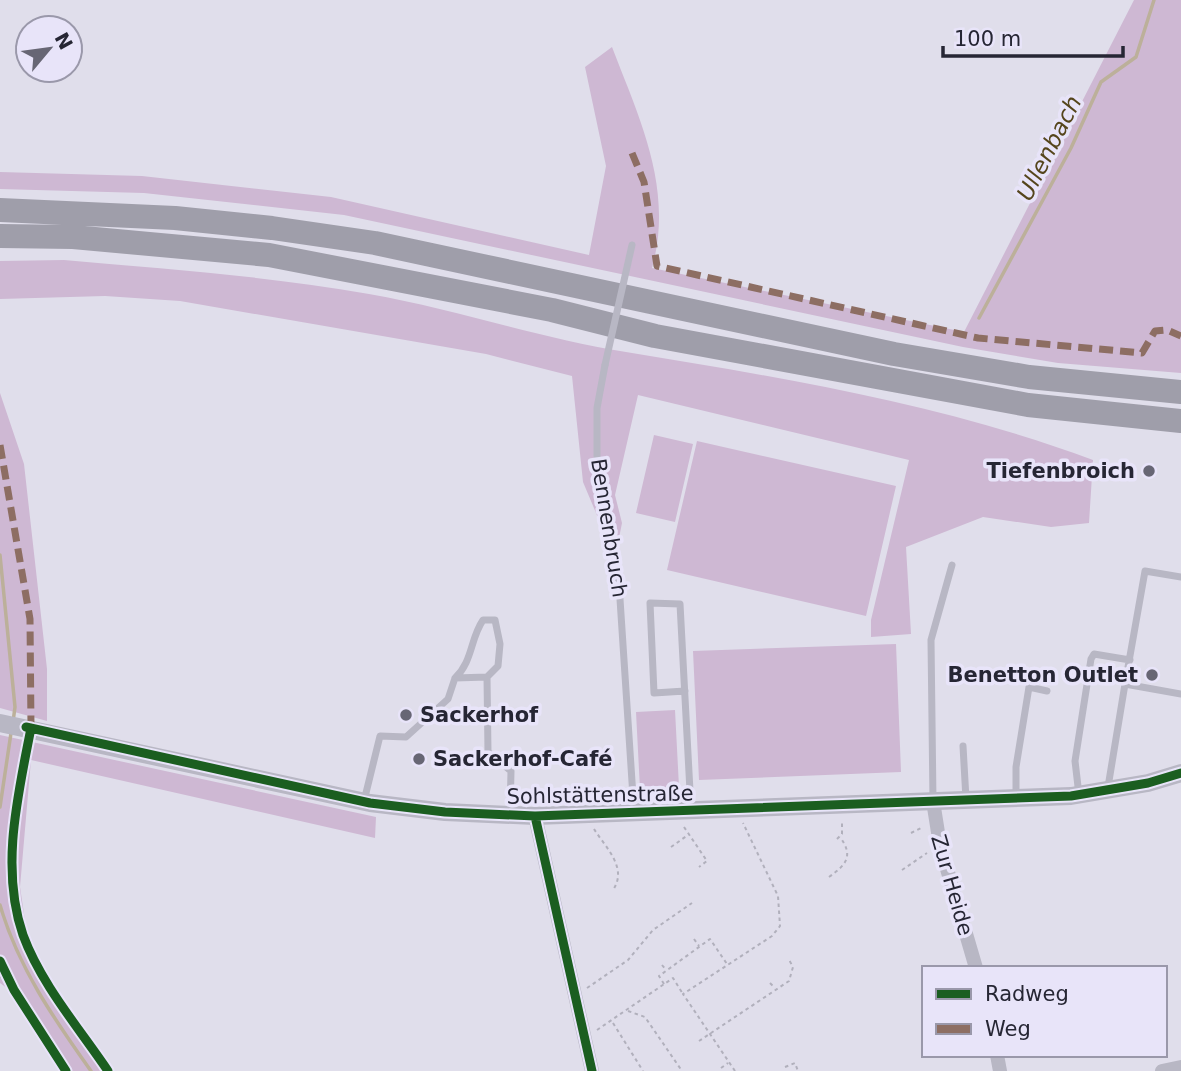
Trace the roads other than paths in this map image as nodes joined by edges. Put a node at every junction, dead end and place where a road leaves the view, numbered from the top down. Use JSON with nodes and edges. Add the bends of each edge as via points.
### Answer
{"nodes":[{"id":1,"x":0,"y":210,"type":"edge"},
{"id":2,"x":0,"y":236,"type":"edge"},
{"id":3,"x":632,"y":245,"type":"dead end"},
{"id":4,"x":1181,"y":392,"type":"edge"},
{"id":5,"x":1181,"y":421,"type":"edge"},
{"id":6,"x":952,"y":565,"type":"dead end"},
{"id":7,"x":1181,"y":577,"type":"edge"},
{"id":8,"x":1130,"y":660,"type":"junction"},
{"id":9,"x":486,"y":677,"type":"junction"},
{"id":10,"x":455,"y":678,"type":"junction"},
{"id":11,"x":1125,"y":684,"type":"junction"},
{"id":12,"x":685,"y":691,"type":"junction"},
{"id":13,"x":1047,"y":691,"type":"dead end"},
{"id":14,"x":1181,"y":694,"type":"edge"},
{"id":15,"x":0,"y":723,"type":"edge"},
{"id":16,"x":963,"y":746,"type":"dead end"},
{"id":17,"x":1181,"y":772,"type":"edge"},
{"id":18,"x":1107,"y":791,"type":"junction"},
{"id":19,"x":1079,"y":795,"type":"junction"},
{"id":20,"x":1016,"y":798,"type":"junction"},
{"id":21,"x":966,"y":800,"type":"junction"},
{"id":22,"x":933,"y":801,"type":"junction"},
{"id":23,"x":363,"y":802,"type":"junction"},
{"id":24,"x":683,"y":811,"type":"junction"},
{"id":25,"x":634,"y":813,"type":"junction"},
{"id":26,"x":510,"y":816,"type":"junction"},
{"id":27,"x":535,"y":816,"type":"junction"},
{"id":28,"x":975,"y":966,"type":"edge"},
{"id":29,"x":1181,"y":1067,"type":"edge"},
{"id":30,"x":592,"y":1071,"type":"edge"},
{"id":31,"x":1162,"y":1071,"type":"edge"}],
"edges":[{"from":1,"to":4,"type":"highway","via":[[174,218],[375,243],[894,354],[1028,377]]},
{"from":2,"to":5,"type":"highway","via":[[86,238],[269,255],[552,310],[655,336],[1028,405]]},
{"from":3,"to":25,"type":"lane","name":"Bennenbruch","bridge":true,"via":[[597,408],[597,456],[620,584]]},
{"from":6,"to":22,"type":"lane","via":[[931,640]]},
{"from":7,"to":8,"type":"lane","via":[[1145,571]]},
{"from":8,"to":11,"type":"lane"},
{"from":8,"to":19,"type":"lane","via":[[1094,654],[1091,659],[1075,761]]},
{"from":9,"to":10,"type":"lane"},
{"from":9,"to":10,"type":"lane","via":[[498,666],[495,620],[482,620],[465,668]]},
{"from":9,"to":26,"type":"lane","via":[[488,752],[510,771]]},
{"from":10,"to":23,"type":"lane","via":[[448,699],[406,737],[380,736]]},
{"from":11,"to":14,"type":"lane"},
{"from":11,"to":18,"type":"lane"},
{"from":12,"to":12,"type":"lane","via":[[680,604],[650,603],[654,693]]},
{"from":12,"to":24,"type":"lane"},
{"from":13,"to":20,"type":"lane","via":[[1028,687]]},
{"from":15,"to":23,"type":"street","name":"Sohlstättenstraße"},
{"from":16,"to":21,"type":"lane"},
{"from":17,"to":18,"type":"street","name":"Sohlstättenstraße"},
{"from":18,"to":19,"type":"street","name":"Sohlstättenstraße"},
{"from":19,"to":20,"type":"street","name":"Sohlstättenstraße"},
{"from":20,"to":21,"type":"street","name":"Sohlstättenstraße"},
{"from":21,"to":22,"type":"street","name":"Sohlstättenstraße"},
{"from":22,"to":24,"type":"street","name":"Sohlstättenstraße"},
{"from":22,"to":28,"type":"street","name":"Zur Heide","via":[[934,824]]},
{"from":23,"to":26,"type":"street","name":"Sohlstättenstraße"},
{"from":24,"to":25,"type":"street","name":"Sohlstättenstraße"},
{"from":25,"to":27,"type":"street","name":"Sohlstättenstraße"},
{"from":26,"to":27,"type":"street","name":"Sohlstättenstraße"},
{"from":27,"to":30,"type":"street"},
{"from":29,"to":31,"type":"street"}]}
